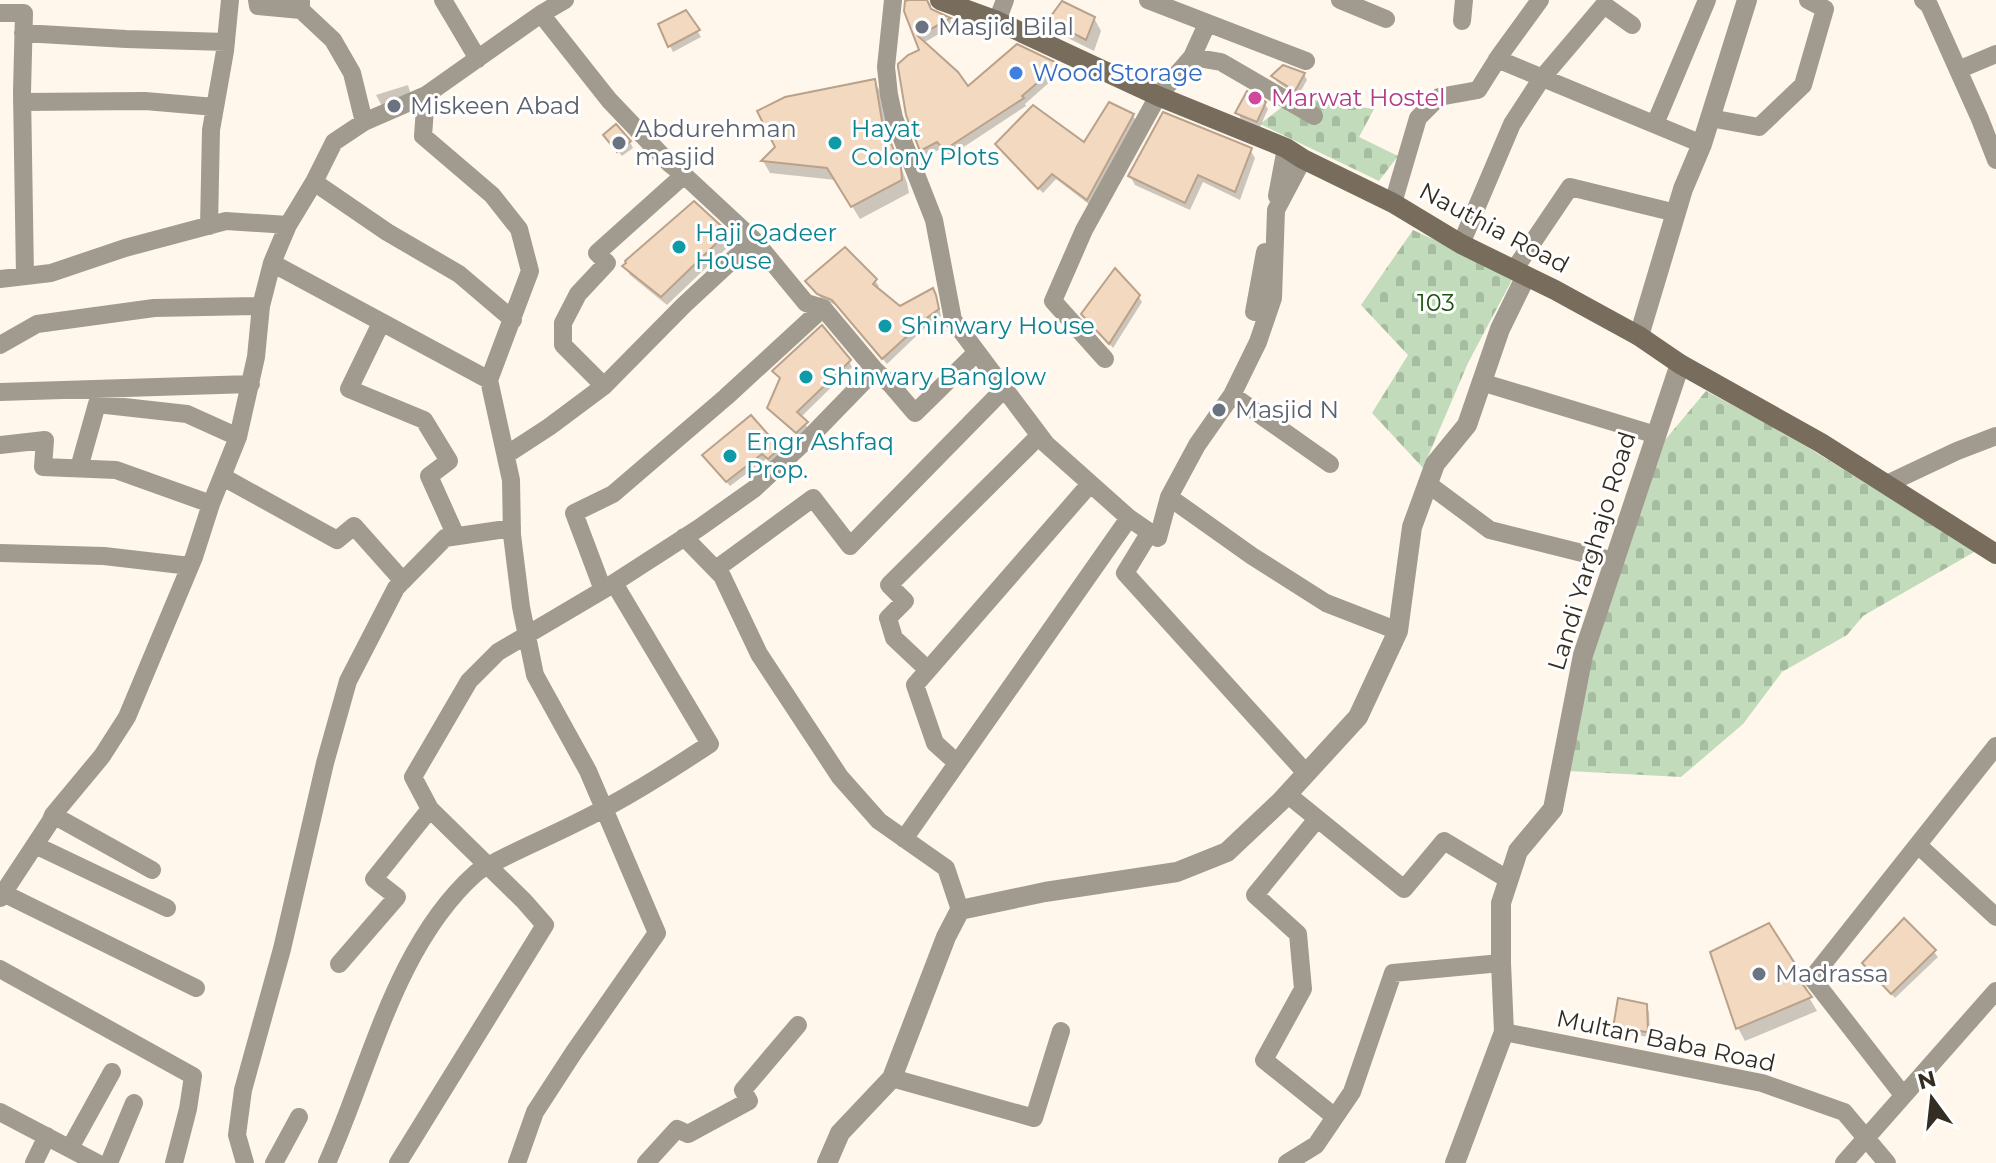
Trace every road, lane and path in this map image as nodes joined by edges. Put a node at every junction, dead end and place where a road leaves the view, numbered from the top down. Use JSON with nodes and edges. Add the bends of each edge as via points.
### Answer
{"nodes":[{"id":1,"x":230,"y":0,"type":"edge"},
{"id":2,"x":257,"y":0,"type":"edge"},
{"id":3,"x":443,"y":0,"type":"edge"},
{"id":4,"x":565,"y":0,"type":"edge"},
{"id":5,"x":893,"y":0,"type":"edge"},
{"id":6,"x":940,"y":0,"type":"edge"},
{"id":7,"x":1005,"y":0,"type":"edge"},
{"id":8,"x":1148,"y":0,"type":"edge"},
{"id":9,"x":1340,"y":0,"type":"edge"},
{"id":10,"x":1464,"y":0,"type":"edge"},
{"id":11,"x":1540,"y":0,"type":"edge"},
{"id":12,"x":1707,"y":0,"type":"edge"},
{"id":13,"x":1747,"y":0,"type":"edge"},
{"id":14,"x":1808,"y":0,"type":"edge"},
{"id":15,"x":1923,"y":0,"type":"edge"},
{"id":16,"x":301,"y":5,"type":"edge"},
{"id":17,"x":1191,"y":8,"type":"edge"},
{"id":18,"x":0,"y":13,"type":"edge"},
{"id":19,"x":541,"y":14,"type":"junction"},
{"id":20,"x":1386,"y":19,"type":"dead end"},
{"id":21,"x":997,"y":21,"type":"junction"},
{"id":22,"x":1462,"y":21,"type":"dead end"},
{"id":23,"x":1207,"y":24,"type":"junction"},
{"id":24,"x":1632,"y":25,"type":"dead end"},
{"id":25,"x":23,"y":33,"type":"junction"},
{"id":26,"x":226,"y":42,"type":"junction"},
{"id":27,"x":1996,"y":54,"type":"edge"},
{"id":28,"x":1192,"y":57,"type":"junction"},
{"id":29,"x":478,"y":59,"type":"junction"},
{"id":30,"x":1497,"y":59,"type":"junction"},
{"id":31,"x":1306,"y":61,"type":"dead end"},
{"id":32,"x":1958,"y":70,"type":"junction"},
{"id":33,"x":1542,"y":78,"type":"junction"},
{"id":34,"x":426,"y":95,"type":"junction"},
{"id":35,"x":1158,"y":96,"type":"junction"},
{"id":36,"x":22,"y":102,"type":"junction"},
{"id":37,"x":215,"y":107,"type":"junction"},
{"id":38,"x":1314,"y":116,"type":"dead end"},
{"id":39,"x":1710,"y":118,"type":"junction"},
{"id":40,"x":364,"y":122,"type":"junction"},
{"id":41,"x":1655,"y":124,"type":"junction"},
{"id":42,"x":1702,"y":144,"type":"junction"},
{"id":43,"x":1295,"y":154,"type":"junction"},
{"id":44,"x":1996,"y":160,"type":"edge"},
{"id":45,"x":684,"y":175,"type":"junction"},
{"id":46,"x":314,"y":182,"type":"junction"},
{"id":47,"x":1393,"y":203,"type":"junction"},
{"id":48,"x":1676,"y":213,"type":"junction"},
{"id":49,"x":288,"y":225,"type":"junction"},
{"id":50,"x":209,"y":226,"type":"junction"},
{"id":51,"x":754,"y":240,"type":"junction"},
{"id":52,"x":1461,"y":244,"type":"junction"},
{"id":53,"x":272,"y":263,"type":"junction"},
{"id":54,"x":1520,"y":273,"type":"junction"},
{"id":55,"x":25,"y":276,"type":"junction"},
{"id":56,"x":0,"y":279,"type":"edge"},
{"id":57,"x":261,"y":306,"type":"junction"},
{"id":58,"x":823,"y":308,"type":"junction"},
{"id":59,"x":1254,"y":312,"type":"dead end"},
{"id":60,"x":513,"y":320,"type":"junction"},
{"id":61,"x":381,"y":323,"type":"junction"},
{"id":62,"x":1639,"y":336,"type":"junction"},
{"id":63,"x":0,"y":345,"type":"edge"},
{"id":64,"x":977,"y":352,"type":"junction"},
{"id":65,"x":1105,"y":359,"type":"dead end"},
{"id":66,"x":1680,"y":364,"type":"junction"},
{"id":67,"x":875,"y":370,"type":"junction"},
{"id":68,"x":489,"y":380,"type":"junction"},
{"id":69,"x":1481,"y":382,"type":"junction"},
{"id":70,"x":251,"y":384,"type":"junction"},
{"id":71,"x":604,"y":386,"type":"junction"},
{"id":72,"x":1004,"y":389,"type":"junction"},
{"id":73,"x":0,"y":392,"type":"edge"},
{"id":74,"x":1232,"y":395,"type":"junction"},
{"id":75,"x":1656,"y":435,"type":"junction"},
{"id":76,"x":1039,"y":436,"type":"junction"},
{"id":77,"x":1996,"y":436,"type":"edge"},
{"id":78,"x":238,"y":437,"type":"junction"},
{"id":79,"x":0,"y":445,"type":"edge"},
{"id":80,"x":506,"y":455,"type":"junction"},
{"id":81,"x":1330,"y":464,"type":"dead end"},
{"id":82,"x":79,"y":468,"type":"junction"},
{"id":83,"x":223,"y":477,"type":"junction"},
{"id":84,"x":1090,"y":484,"type":"junction"},
{"id":85,"x":1428,"y":484,"type":"junction"},
{"id":86,"x":1887,"y":484,"type":"junction"},
{"id":87,"x":1169,"y":497,"type":"junction"},
{"id":88,"x":211,"y":504,"type":"junction"},
{"id":89,"x":1129,"y":518,"type":"junction"},
{"id":90,"x":512,"y":528,"type":"junction"},
{"id":91,"x":1150,"y":532,"type":"junction"},
{"id":92,"x":456,"y":536,"type":"junction"},
{"id":93,"x":684,"y":537,"type":"junction"},
{"id":94,"x":0,"y":553,"type":"edge"},
{"id":95,"x":1996,"y":554,"type":"edge"},
{"id":96,"x":1614,"y":561,"type":"junction"},
{"id":97,"x":190,"y":566,"type":"junction"},
{"id":98,"x":716,"y":569,"type":"junction"},
{"id":99,"x":403,"y":581,"type":"junction"},
{"id":100,"x":608,"y":586,"type":"junction"},
{"id":101,"x":1398,"y":631,"type":"junction"},
{"id":102,"x":527,"y":635,"type":"junction"},
{"id":103,"x":928,"y":670,"type":"junction"},
{"id":104,"x":1996,"y":746,"type":"edge"},
{"id":105,"x":957,"y":763,"type":"junction"},
{"id":106,"x":1306,"y":773,"type":"junction"},
{"id":107,"x":1287,"y":794,"type":"junction"},
{"id":108,"x":430,"y":809,"type":"junction"},
{"id":109,"x":605,"y":809,"type":"junction"},
{"id":110,"x":53,"y":815,"type":"junction"},
{"id":111,"x":1317,"y":819,"type":"junction"},
{"id":112,"x":904,"y":839,"type":"junction"},
{"id":113,"x":35,"y":845,"type":"junction"},
{"id":114,"x":1918,"y":845,"type":"junction"},
{"id":115,"x":488,"y":866,"type":"junction"},
{"id":116,"x":152,"y":870,"type":"dead end"},
{"id":117,"x":1509,"y":880,"type":"junction"},
{"id":118,"x":2,"y":896,"type":"edge"},
{"id":119,"x":167,"y":908,"type":"dead end"},
{"id":120,"x":960,"y":910,"type":"junction"},
{"id":121,"x":1996,"y":917,"type":"edge"},
{"id":122,"x":1501,"y":963,"type":"junction"},
{"id":123,"x":339,"y":964,"type":"dead end"},
{"id":124,"x":0,"y":969,"type":"edge"},
{"id":125,"x":196,"y":988,"type":"dead end"},
{"id":126,"x":1996,"y":991,"type":"edge"},
{"id":127,"x":798,"y":1025,"type":"dead end"},
{"id":128,"x":1061,"y":1031,"type":"dead end"},
{"id":129,"x":1504,"y":1032,"type":"junction"},
{"id":130,"x":112,"y":1072,"type":"dead end"},
{"id":131,"x":892,"y":1078,"type":"junction"},
{"id":132,"x":1903,"y":1095,"type":"junction"},
{"id":133,"x":134,"y":1103,"type":"dead end"},
{"id":134,"x":0,"y":1112,"type":"edge"},
{"id":135,"x":299,"y":1117,"type":"dead end"},
{"id":136,"x":1335,"y":1117,"type":"junction"},
{"id":137,"x":47,"y":1136,"type":"junction"},
{"id":138,"x":1865,"y":1137,"type":"junction"},
{"id":139,"x":70,"y":1148,"type":"junction"},
{"id":140,"x":34,"y":1163,"type":"edge"},
{"id":141,"x":97,"y":1163,"type":"edge"},
{"id":142,"x":109,"y":1163,"type":"edge"},
{"id":143,"x":174,"y":1163,"type":"edge"},
{"id":144,"x":245,"y":1163,"type":"edge"},
{"id":145,"x":274,"y":1163,"type":"edge"},
{"id":146,"x":327,"y":1163,"type":"edge"},
{"id":147,"x":398,"y":1163,"type":"edge"},
{"id":148,"x":517,"y":1163,"type":"edge"},
{"id":149,"x":646,"y":1163,"type":"edge"},
{"id":150,"x":827,"y":1163,"type":"edge"},
{"id":151,"x":1287,"y":1163,"type":"edge"},
{"id":152,"x":1455,"y":1163,"type":"edge"},
{"id":153,"x":1844,"y":1163,"type":"edge"},
{"id":154,"x":1887,"y":1163,"type":"edge"}],
"edges":[{"from":1,"to":26,"type":"street"},
{"from":2,"to":16,"type":"street","via":[[258,6]]},
{"from":3,"to":29,"type":"street"},
{"from":4,"to":19,"type":"street"},
{"from":5,"to":64,"type":"street","via":[[886,67],[894,118],[934,220],[953,320]]},
{"from":6,"to":21,"type":"main road","name":"Nauthia Road"},
{"from":7,"to":21,"type":"street"},
{"from":8,"to":17,"type":"street"},
{"from":9,"to":20,"type":"street"},
{"from":10,"to":22,"type":"street"},
{"from":11,"to":30,"type":"street"},
{"from":12,"to":41,"type":"street"},
{"from":13,"to":39,"type":"street"},
{"from":14,"to":39,"type":"street","via":[[1825,9],[1803,85],[1759,127]]},
{"from":15,"to":32,"type":"street"},
{"from":16,"to":40,"type":"street","via":[[333,40],[352,73]]},
{"from":17,"to":23,"type":"street"},
{"from":18,"to":25,"type":"street","via":[[24,13]]},
{"from":19,"to":29,"type":"street"},
{"from":19,"to":45,"type":"street","via":[[609,100]]},
{"from":21,"to":35,"type":"main road","name":"Nauthia Road"},
{"from":23,"to":28,"type":"street"},
{"from":23,"to":31,"type":"street"},
{"from":24,"to":33,"type":"street","via":[[1604,5]]},
{"from":25,"to":26,"type":"street"},
{"from":25,"to":36,"type":"street"},
{"from":26,"to":37,"type":"street"},
{"from":27,"to":32,"type":"street"},
{"from":28,"to":35,"type":"street"},
{"from":28,"to":38,"type":"street","via":[[1221,62]]},
{"from":29,"to":34,"type":"street"},
{"from":30,"to":33,"type":"street"},
{"from":30,"to":47,"type":"street","via":[[1478,90],[1439,97],[1418,118]]},
{"from":32,"to":44,"type":"street"},
{"from":33,"to":41,"type":"street"},
{"from":33,"to":52,"type":"street","via":[[1512,124]]},
{"from":34,"to":40,"type":"street"},
{"from":34,"to":60,"type":"street","via":[[423,136],[492,195],[519,229],[530,271]]},
{"from":35,"to":43,"type":"main road","name":"Nauthia Road"},
{"from":35,"to":65,"type":"street","via":[[1084,230],[1053,301]]},
{"from":36,"to":37,"type":"street","via":[[145,101]]},
{"from":36,"to":55,"type":"street"},
{"from":37,"to":50,"type":"street"},
{"from":39,"to":42,"type":"street"},
{"from":40,"to":46,"type":"street","via":[[334,142]]},
{"from":41,"to":42,"type":"street"},
{"from":42,"to":48,"type":"street"},
{"from":43,"to":47,"type":"main road","name":"Nauthia Road"},
{"from":43,"to":59,"type":"street"},
{"from":43,"to":74,"type":"street","via":[[1276,210],[1273,298]]},
{"from":45,"to":51,"type":"street"},
{"from":45,"to":71,"type":"street","via":[[597,253],[607,263],[578,294],[563,323],[563,345]]},
{"from":46,"to":49,"type":"street"},
{"from":46,"to":60,"type":"street","via":[[459,274]]},
{"from":47,"to":52,"type":"main road","name":"Nauthia Road"},
{"from":48,"to":54,"type":"street","via":[[1570,187]]},
{"from":48,"to":62,"type":"street"},
{"from":49,"to":50,"type":"street","via":[[226,221]]},
{"from":49,"to":53,"type":"street"},
{"from":50,"to":55,"type":"street"},
{"from":51,"to":58,"type":"street","via":[[806,303]]},
{"from":51,"to":71,"type":"street"},
{"from":52,"to":54,"type":"main road","name":"Nauthia Road"},
{"from":53,"to":57,"type":"street"},
{"from":53,"to":61,"type":"street"},
{"from":54,"to":62,"type":"main road","name":"Nauthia Road"},
{"from":54,"to":69,"type":"street"},
{"from":55,"to":56,"type":"street"},
{"from":57,"to":63,"type":"street","via":[[154,308],[37,324]]},
{"from":57,"to":70,"type":"street"},
{"from":58,"to":67,"type":"street"},
{"from":58,"to":100,"type":"street","via":[[613,494],[574,513]]},
{"from":60,"to":68,"type":"street"},
{"from":61,"to":68,"type":"street"},
{"from":61,"to":92,"type":"street","via":[[349,389],[424,420],[449,461],[429,476]]},
{"from":62,"to":66,"type":"main road","name":"Nauthia Road"},
{"from":64,"to":67,"type":"street","via":[[915,413]]},
{"from":64,"to":72,"type":"street"},
{"from":66,"to":75,"type":"street","name":"Landi Yarghajo Road"},
{"from":66,"to":86,"type":"main road","name":"Nauthia Road"},
{"from":67,"to":93,"type":"street","via":[[754,489]]},
{"from":68,"to":80,"type":"street"},
{"from":69,"to":75,"type":"street"},
{"from":69,"to":85,"type":"street","via":[[1467,425],[1435,464]]},
{"from":70,"to":73,"type":"street"},
{"from":70,"to":78,"type":"street"},
{"from":71,"to":80,"type":"street"},
{"from":72,"to":76,"type":"street"},
{"from":72,"to":98,"type":"street","via":[[850,546],[813,498]]},
{"from":74,"to":81,"type":"street"},
{"from":74,"to":87,"type":"street"},
{"from":75,"to":96,"type":"street","name":"Landi Yarghajo Road"},
{"from":76,"to":84,"type":"street"},
{"from":76,"to":103,"type":"street","via":[[889,585],[905,601],[888,618],[894,638]]},
{"from":77,"to":86,"type":"street"},
{"from":78,"to":82,"type":"street","via":[[187,414],[97,404]]},
{"from":78,"to":83,"type":"street"},
{"from":79,"to":82,"type":"street","via":[[45,440],[43,467]]},
{"from":80,"to":90,"type":"street"},
{"from":82,"to":88,"type":"street","via":[[116,470]]},
{"from":83,"to":88,"type":"street"},
{"from":83,"to":99,"type":"street","via":[[337,540],[354,526]]},
{"from":84,"to":89,"type":"street"},
{"from":84,"to":103,"type":"street"},
{"from":85,"to":96,"type":"street","via":[[1490,530]]},
{"from":85,"to":101,"type":"street","via":[[1412,527]]},
{"from":86,"to":95,"type":"main road","name":"Nauthia Road"},
{"from":87,"to":91,"type":"street","via":[[1158,538]]},
{"from":87,"to":101,"type":"street","via":[[1326,603]]},
{"from":88,"to":97,"type":"street"},
{"from":89,"to":91,"type":"street"},
{"from":89,"to":105,"type":"street"},
{"from":90,"to":92,"type":"street"},
{"from":90,"to":102,"type":"street"},
{"from":91,"to":106,"type":"street","via":[[1125,573]]},
{"from":92,"to":99,"type":"street","via":[[445,538]]},
{"from":93,"to":98,"type":"street"},
{"from":93,"to":100,"type":"street"},
{"from":94,"to":97,"type":"street","via":[[104,556]]},
{"from":96,"to":117,"type":"street","name":"Landi Yarghajo Road","via":[[1583,655],[1553,809],[1518,851]]},
{"from":97,"to":110,"type":"street","via":[[127,717]]},
{"from":98,"to":112,"type":"street","via":[[759,654],[840,777],[879,821]]},
{"from":99,"to":144,"type":"street","via":[[348,681],[325,763],[243,1090],[237,1135]]},
{"from":100,"to":102,"type":"street"},
{"from":100,"to":109,"type":"street","via":[[710,744]]},
{"from":101,"to":106,"type":"street","via":[[1358,717]]},
{"from":102,"to":108,"type":"street","via":[[498,652],[469,681],[413,777]]},
{"from":102,"to":109,"type":"street","via":[[535,675]]},
{"from":103,"to":105,"type":"street","via":[[915,685],[935,743]]},
{"from":104,"to":114,"type":"street"},
{"from":105,"to":112,"type":"street"},
{"from":106,"to":107,"type":"street"},
{"from":107,"to":111,"type":"street"},
{"from":107,"to":120,"type":"street","via":[[1227,852],[1177,872]]},
{"from":108,"to":115,"type":"street"},
{"from":108,"to":123,"type":"street","via":[[374,879],[397,897]]},
{"from":109,"to":115,"type":"street"},
{"from":109,"to":148,"type":"street","via":[[657,933],[535,1112]]},
{"from":110,"to":113,"type":"street"},
{"from":110,"to":116,"type":"street"},
{"from":111,"to":117,"type":"street","via":[[1404,889],[1444,841]]},
{"from":111,"to":136,"type":"street","via":[[1255,895],[1298,934],[1303,989],[1264,1060]]},
{"from":112,"to":120,"type":"street","via":[[946,868]]},
{"from":113,"to":118,"type":"street"},
{"from":113,"to":119,"type":"street"},
{"from":114,"to":121,"type":"street"},
{"from":114,"to":132,"type":"street","via":[[1812,978]]},
{"from":115,"to":146,"type":"street","via":[[448,902],[413,955]]},
{"from":115,"to":147,"type":"street","via":[[545,925]]},
{"from":117,"to":122,"type":"street","name":"Landi Yarghajo Road","via":[[1501,903]]},
{"from":118,"to":125,"type":"street"},
{"from":120,"to":131,"type":"street"},
{"from":122,"to":129,"type":"street","name":"Landi Yarghajo Road"},
{"from":122,"to":136,"type":"street","via":[[1393,973],[1352,1092]]},
{"from":124,"to":143,"type":"street","via":[[193,1076]]},
{"from":126,"to":132,"type":"street"},
{"from":127,"to":149,"type":"street","via":[[743,1090],[749,1101],[688,1134],[677,1129]]},
{"from":128,"to":131,"type":"street","via":[[1034,1118]]},
{"from":129,"to":138,"type":"street","name":"Multan Baba Road","via":[[1762,1083],[1844,1112]]},
{"from":129,"to":152,"type":"street","name":"Landi Yarghajo Road"},
{"from":130,"to":139,"type":"street"},
{"from":131,"to":150,"type":"street","via":[[840,1133]]},
{"from":132,"to":138,"type":"street"},
{"from":133,"to":142,"type":"street"},
{"from":134,"to":137,"type":"street"},
{"from":135,"to":145,"type":"street"},
{"from":136,"to":151,"type":"street","via":[[1316,1145]]},
{"from":137,"to":139,"type":"street"},
{"from":137,"to":140,"type":"street"},
{"from":138,"to":153,"type":"street"},
{"from":138,"to":154,"type":"street","name":"Multan Baba Road"},
{"from":139,"to":141,"type":"street"}]}
